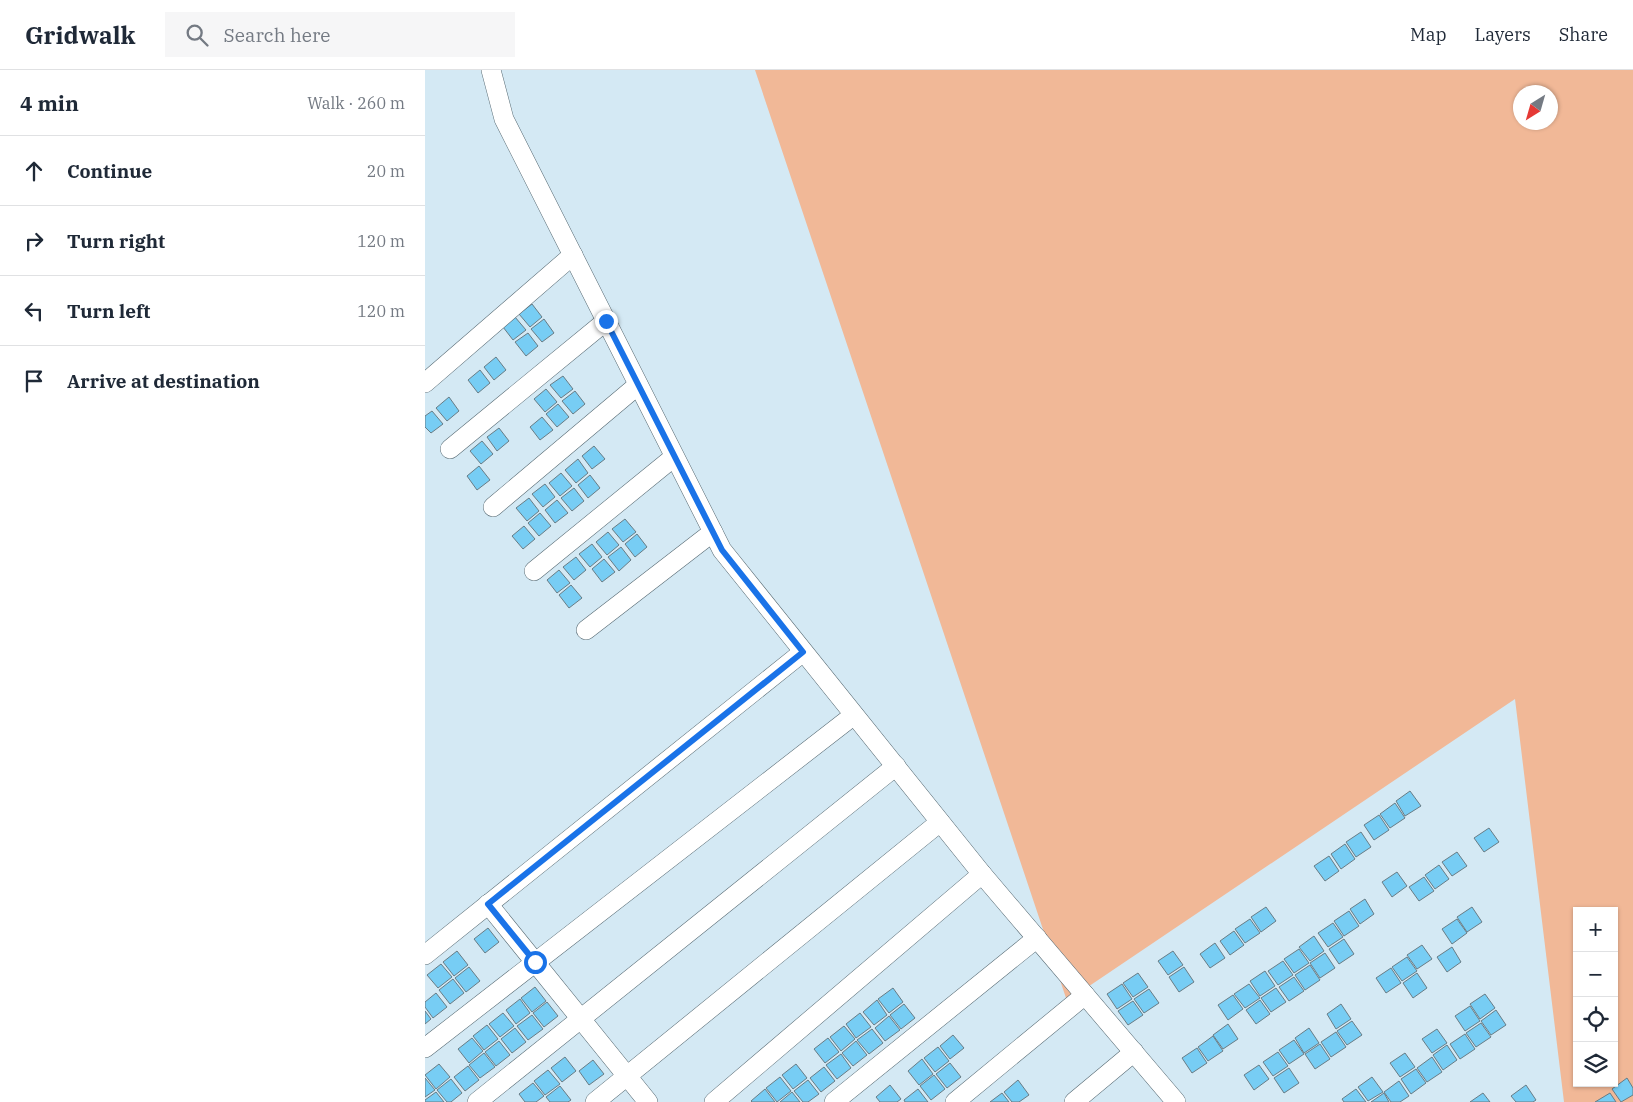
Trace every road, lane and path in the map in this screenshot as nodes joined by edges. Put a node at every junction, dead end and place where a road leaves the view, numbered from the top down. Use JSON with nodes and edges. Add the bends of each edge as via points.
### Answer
{"nodes":[{"id":1,"x":491,"y":70,"type":"edge"},
{"id":2,"x":573,"y":255,"type":"junction"},
{"id":3,"x":606,"y":321,"type":"junction"},
{"id":4,"x":425,"y":382,"type":"edge"},
{"id":5,"x":638,"y":385,"type":"junction"},
{"id":6,"x":450,"y":449,"type":"dead end"},
{"id":7,"x":675,"y":457,"type":"junction"},
{"id":8,"x":493,"y":507,"type":"dead end"},
{"id":9,"x":713,"y":532,"type":"junction"},
{"id":10,"x":535,"y":571,"type":"dead end"},
{"id":11,"x":585,"y":630,"type":"dead end"},
{"id":12,"x":803,"y":652,"type":"junction"},
{"id":13,"x":854,"y":715,"type":"junction"},
{"id":14,"x":895,"y":766,"type":"junction"},
{"id":15,"x":940,"y":822,"type":"junction"},
{"id":16,"x":982,"y":874,"type":"junction"},
{"id":17,"x":488,"y":904,"type":"junction"},
{"id":18,"x":1037,"y":938,"type":"junction"},
{"id":19,"x":425,"y":955,"type":"edge"},
{"id":20,"x":535,"y":962,"type":"junction"},
{"id":21,"x":1085,"y":995,"type":"junction"},
{"id":22,"x":581,"y":1019,"type":"junction"},
{"id":23,"x":425,"y":1048,"type":"edge"},
{"id":24,"x":1134,"y":1052,"type":"junction"},
{"id":25,"x":627,"y":1076,"type":"junction"},
{"id":26,"x":477,"y":1102,"type":"edge"},
{"id":27,"x":595,"y":1102,"type":"edge"},
{"id":28,"x":648,"y":1102,"type":"edge"},
{"id":29,"x":714,"y":1102,"type":"edge"},
{"id":30,"x":834,"y":1102,"type":"edge"},
{"id":31,"x":955,"y":1102,"type":"edge"},
{"id":32,"x":1075,"y":1102,"type":"edge"},
{"id":33,"x":1176,"y":1102,"type":"edge"}],
"edges":[{"from":1,"to":2,"type":"street","via":[[504,119]]},
{"from":2,"to":3,"type":"street"},
{"from":2,"to":4,"type":"street"},
{"from":3,"to":5,"type":"street"},
{"from":3,"to":6,"type":"street"},
{"from":5,"to":7,"type":"street"},
{"from":5,"to":8,"type":"street"},
{"from":7,"to":9,"type":"street"},
{"from":7,"to":10,"type":"street"},
{"from":9,"to":11,"type":"street"},
{"from":9,"to":12,"type":"street","via":[[722,550]]},
{"from":12,"to":13,"type":"street"},
{"from":12,"to":17,"type":"street"},
{"from":13,"to":14,"type":"street"},
{"from":13,"to":20,"type":"street"},
{"from":14,"to":15,"type":"street"},
{"from":14,"to":22,"type":"street"},
{"from":15,"to":16,"type":"street"},
{"from":15,"to":25,"type":"street"},
{"from":16,"to":18,"type":"street"},
{"from":16,"to":29,"type":"street"},
{"from":17,"to":19,"type":"street"},
{"from":17,"to":20,"type":"street"},
{"from":18,"to":21,"type":"street"},
{"from":18,"to":30,"type":"street"},
{"from":20,"to":22,"type":"street"},
{"from":20,"to":23,"type":"street"},
{"from":21,"to":24,"type":"street"},
{"from":21,"to":31,"type":"street"},
{"from":22,"to":25,"type":"street"},
{"from":22,"to":26,"type":"street"},
{"from":24,"to":32,"type":"street"},
{"from":24,"to":33,"type":"street"},
{"from":25,"to":27,"type":"street"},
{"from":25,"to":28,"type":"street"}]}
